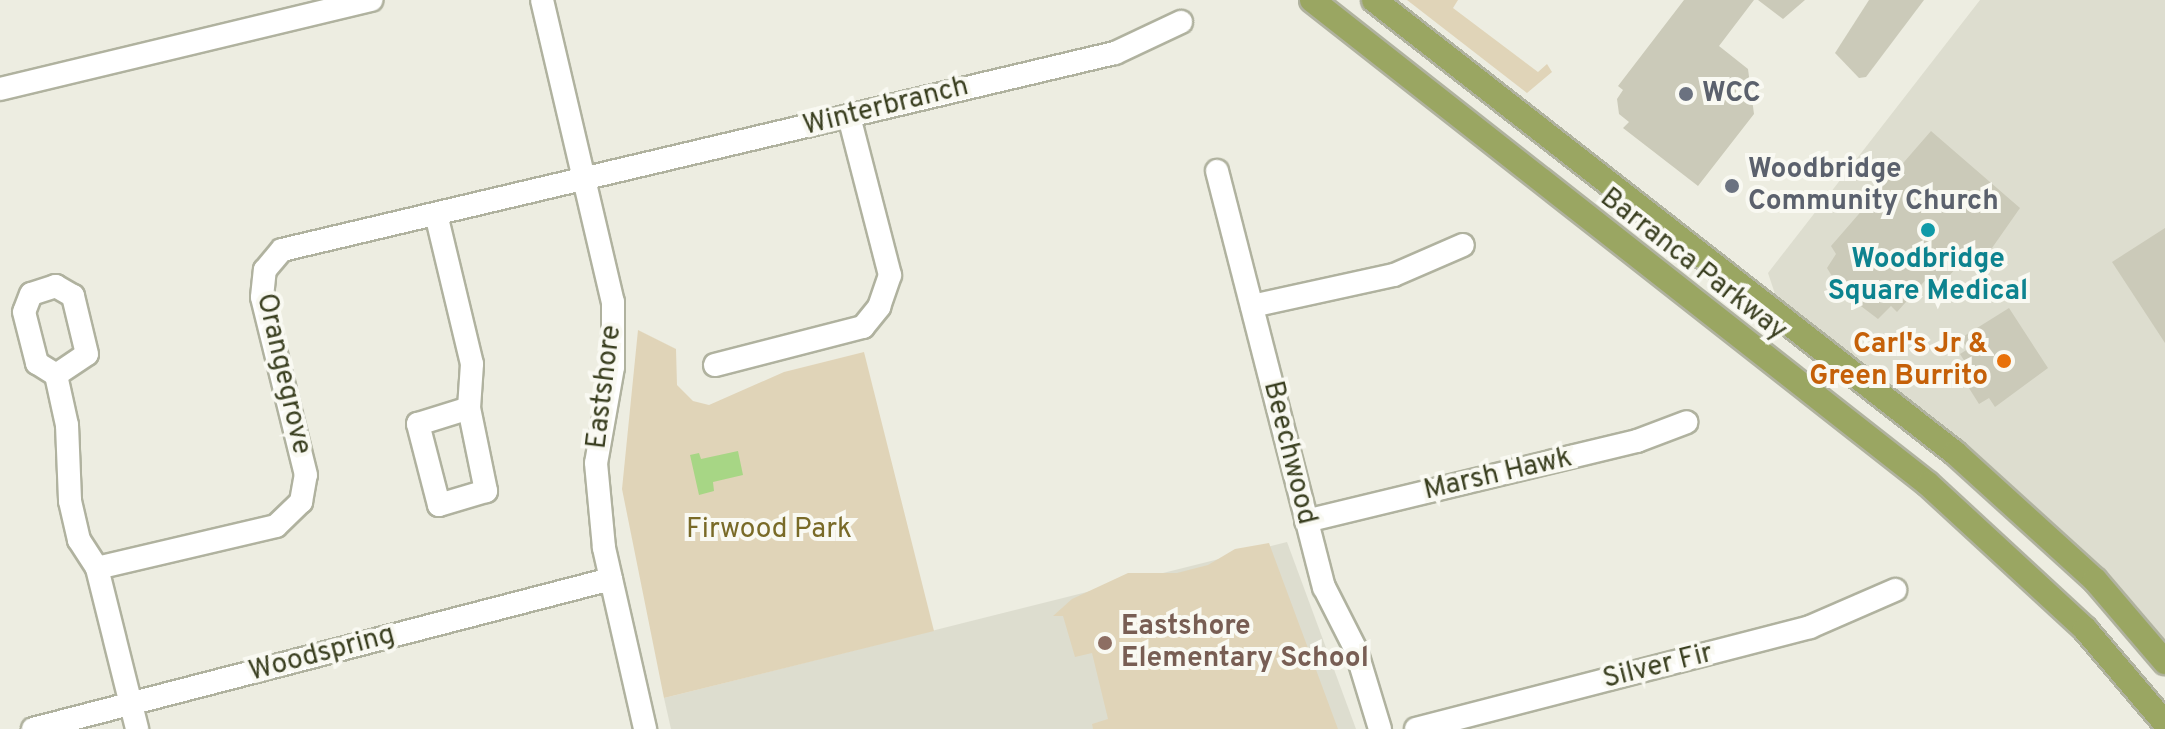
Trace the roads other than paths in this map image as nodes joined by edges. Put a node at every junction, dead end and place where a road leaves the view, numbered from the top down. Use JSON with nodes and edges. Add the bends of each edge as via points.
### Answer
{"nodes":[{"id":1,"x":371,"y":0,"type":"edge"},
{"id":2,"x":542,"y":0,"type":"edge"},
{"id":3,"x":1312,"y":0,"type":"edge"},
{"id":4,"x":1374,"y":0,"type":"edge"},
{"id":5,"x":329,"y":5,"type":"edge"},
{"id":6,"x":1181,"y":22,"type":"dead end"},
{"id":7,"x":0,"y":89,"type":"edge"},
{"id":8,"x":849,"y":117,"type":"junction"},
{"id":9,"x":1217,"y":171,"type":"dead end"},
{"id":10,"x":586,"y":178,"type":"junction"},
{"id":11,"x":436,"y":214,"type":"junction"},
{"id":12,"x":1463,"y":245,"type":"dead end"},
{"id":13,"x":1252,"y":306,"type":"junction"},
{"id":14,"x":715,"y":365,"type":"dead end"},
{"id":15,"x":56,"y":375,"type":"dead end"},
{"id":16,"x":1862,"y":377,"type":"junction"},
{"id":17,"x":469,"y":408,"type":"dead end"},
{"id":18,"x":1834,"y":411,"type":"junction"},
{"id":19,"x":1687,"y":422,"type":"dead end"},
{"id":20,"x":1306,"y":521,"type":"junction"},
{"id":21,"x":97,"y":568,"type":"junction"},
{"id":22,"x":611,"y":579,"type":"junction"},
{"id":23,"x":1895,"y":590,"type":"dead end"},
{"id":24,"x":2165,"y":662,"type":"edge"},
{"id":25,"x":131,"y":704,"type":"junction"},
{"id":26,"x":2165,"y":723,"type":"edge"},
{"id":27,"x":33,"y":729,"type":"edge"},
{"id":28,"x":137,"y":729,"type":"edge"},
{"id":29,"x":645,"y":729,"type":"edge"},
{"id":30,"x":1380,"y":729,"type":"edge"},
{"id":31,"x":1416,"y":729,"type":"edge"}],
"edges":[{"from":1,"to":5,"type":"street"},
{"from":2,"to":10,"type":"street","name":"Eastshore"},
{"from":3,"to":18,"type":"main road","name":"Barranca Parkway"},
{"from":4,"to":16,"type":"main road","name":"Barranca Parkway"},
{"from":5,"to":7,"type":"street"},
{"from":6,"to":8,"type":"street","name":"Winterbranch","via":[[1115,53]]},
{"from":8,"to":10,"type":"street","name":"Winterbranch"},
{"from":8,"to":14,"type":"street","via":[[890,275],[879,307],[863,327]]},
{"from":9,"to":13,"type":"street","name":"Beechwood"},
{"from":10,"to":11,"type":"street","name":"Orangegrove"},
{"from":10,"to":22,"type":"street","name":"Eastshore","via":[[615,328],[596,463]]},
{"from":11,"to":17,"type":"street","via":[[472,364]]},
{"from":11,"to":21,"type":"street","name":"Orangegrove","via":[[299,244],[282,250],[265,270],[262,297],[306,475],[306,489],[292,513],[276,526]]},
{"from":12,"to":13,"type":"street","via":[[1394,275]]},
{"from":13,"to":20,"type":"street","name":"Beechwood"},
{"from":15,"to":21,"type":"street","via":[[69,442],[70,501],[79,540]]},
{"from":16,"to":18,"type":"main road"},
{"from":16,"to":24,"type":"main road","name":"Barranca Parkway","via":[[2095,580]]},
{"from":18,"to":26,"type":"main road","name":"Barranca Parkway","via":[[1928,484],[2085,629]]},
{"from":19,"to":20,"type":"street","name":"Marsh Hawk","via":[[1637,441]]},
{"from":20,"to":30,"type":"street","name":"Beechwood","via":[[1324,587],[1356,650]]},
{"from":21,"to":25,"type":"street"},
{"from":22,"to":25,"type":"street","name":"Woodspring"},
{"from":22,"to":29,"type":"street","name":"Eastshore"},
{"from":23,"to":31,"type":"street","name":"Silver Fir","via":[[1810,627]]},
{"from":25,"to":27,"type":"street","name":"Woodspring"},
{"from":25,"to":28,"type":"street"}]}
